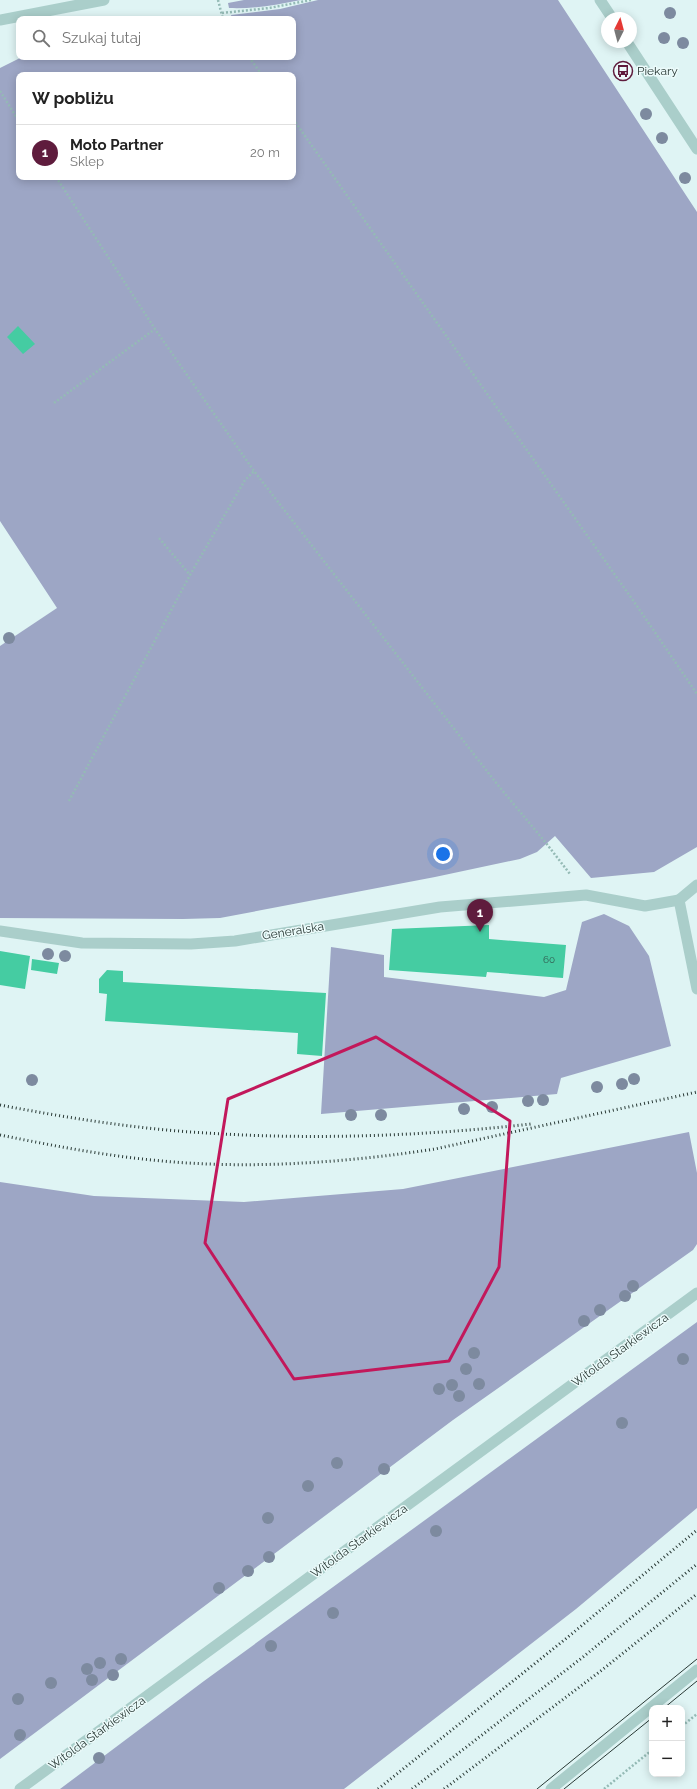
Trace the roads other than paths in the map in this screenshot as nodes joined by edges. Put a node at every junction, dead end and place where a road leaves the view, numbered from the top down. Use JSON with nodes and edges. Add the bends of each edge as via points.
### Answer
{"nodes":[{"id":1,"x":104,"y":0,"type":"edge"},
{"id":2,"x":600,"y":0,"type":"edge"},
{"id":3,"x":608,"y":12,"type":"edge"},
{"id":4,"x":21,"y":16,"type":"edge"},
{"id":5,"x":16,"y":17,"type":"edge"},
{"id":6,"x":0,"y":20,"type":"edge"},
{"id":7,"x":631,"y":48,"type":"edge"},
{"id":8,"x":697,"y":149,"type":"edge"},
{"id":9,"x":697,"y":885,"type":"edge"},
{"id":10,"x":679,"y":900,"type":"junction"},
{"id":11,"x":0,"y":931,"type":"edge"},
{"id":12,"x":697,"y":989,"type":"edge"},
{"id":13,"x":697,"y":1293,"type":"edge"},
{"id":14,"x":697,"y":1670,"type":"edge"},
{"id":15,"x":20,"y":1789,"type":"edge"},
{"id":16,"x":551,"y":1789,"type":"edge"}],
"edges":[{"from":1,"to":4,"type":"street"},
{"from":2,"to":3,"type":"street"},
{"from":5,"to":6,"type":"street"},
{"from":7,"to":8,"type":"street"},
{"from":9,"to":10,"type":"street"},
{"from":10,"to":11,"type":"street","name":"Generalska","via":[[644,906],[586,895],[440,907],[235,941],[191,944],[82,943]]},
{"from":10,"to":12,"type":"street"},
{"from":13,"to":15,"type":"street","name":"Witolda Starkiewicza"},
{"from":14,"to":16,"type":"street"}]}
